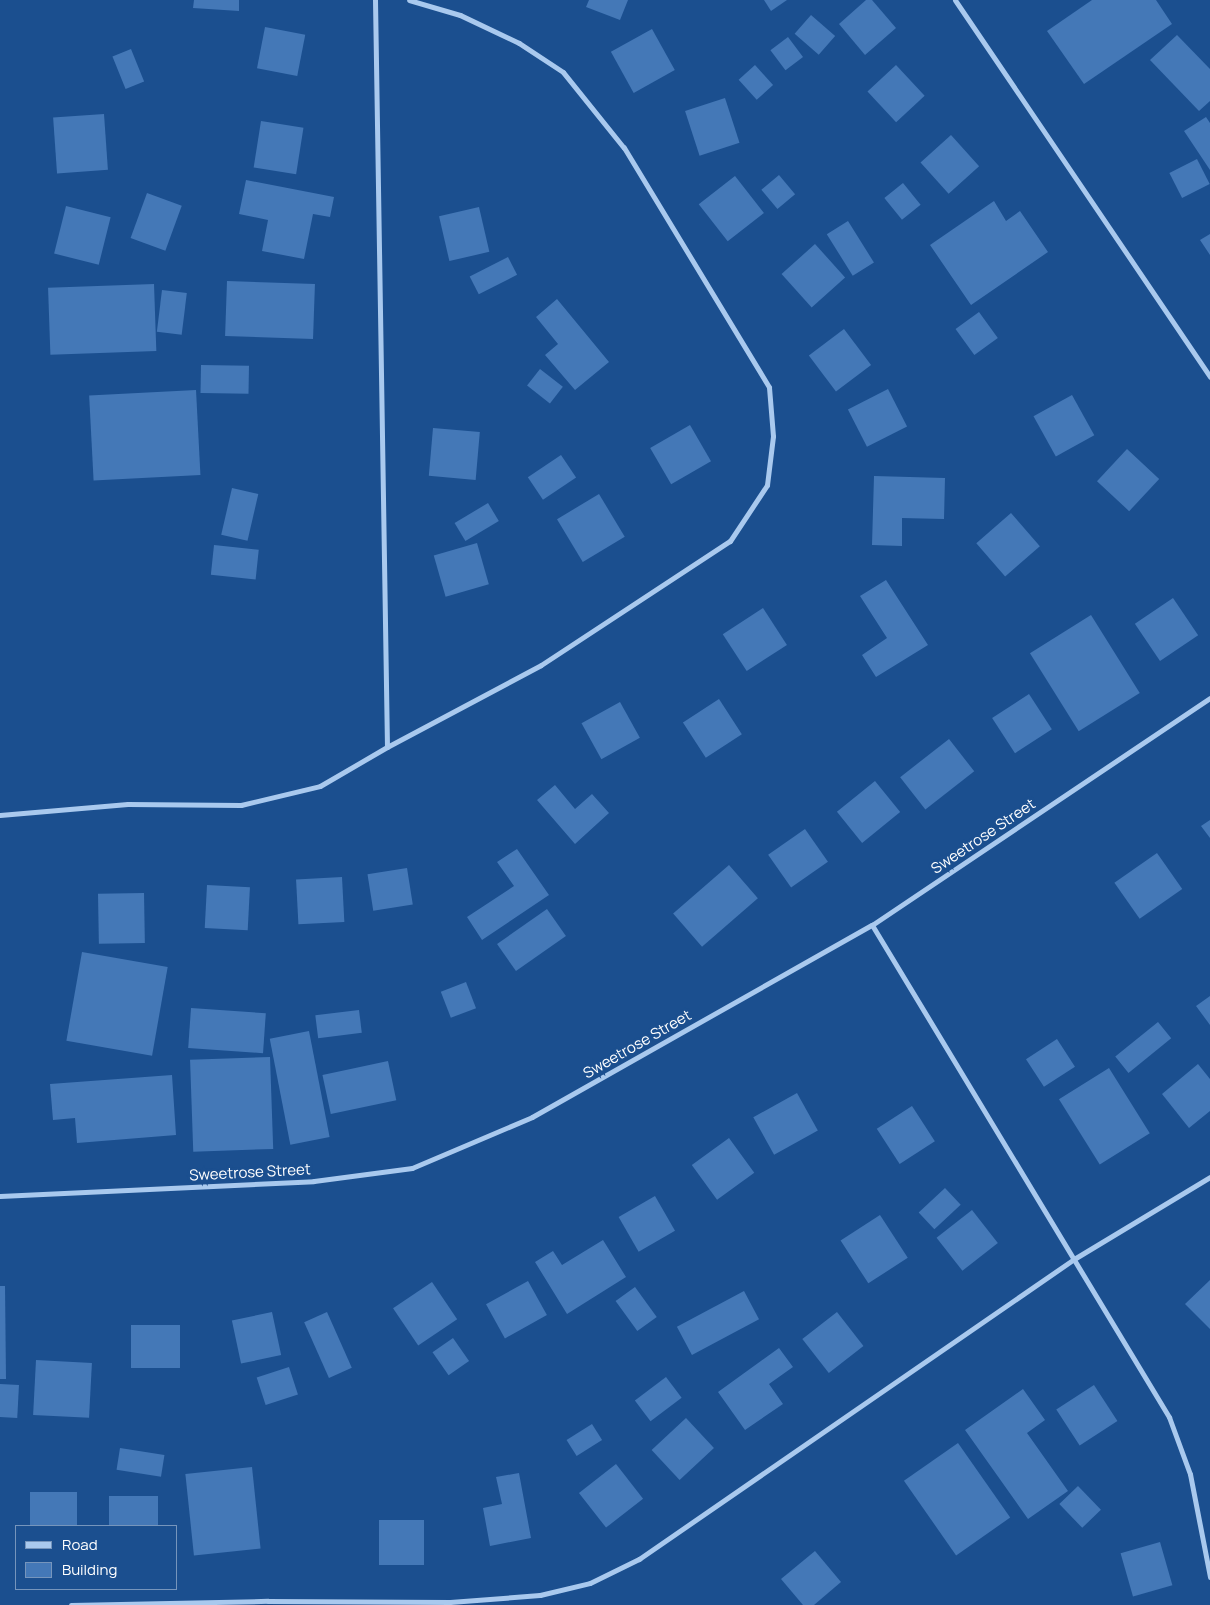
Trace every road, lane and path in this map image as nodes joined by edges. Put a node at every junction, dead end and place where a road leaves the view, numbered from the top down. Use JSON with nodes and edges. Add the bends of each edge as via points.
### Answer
{"nodes":[{"id":1,"x":375,"y":0,"type":"edge"},
{"id":2,"x":409,"y":0,"type":"edge"},
{"id":3,"x":955,"y":0,"type":"edge"},
{"id":4,"x":1210,"y":378,"type":"edge"},
{"id":5,"x":1210,"y":698,"type":"edge"},
{"id":6,"x":387,"y":747,"type":"junction"},
{"id":7,"x":0,"y":815,"type":"edge"},
{"id":8,"x":872,"y":925,"type":"junction"},
{"id":9,"x":1210,"y":1177,"type":"edge"},
{"id":10,"x":0,"y":1196,"type":"edge"},
{"id":11,"x":1074,"y":1259,"type":"junction"},
{"id":12,"x":1210,"y":1577,"type":"edge"},
{"id":13,"x":268,"y":1603,"type":"edge"},
{"id":14,"x":71,"y":1605,"type":"edge"}],
"edges":[{"from":1,"to":6,"type":"street"},
{"from":2,"to":6,"type":"street","via":[[460,15],[519,43],[563,72],[624,148],[769,387],[773,436],[767,485],[730,541],[541,665]]},
{"from":3,"to":4,"type":"street"},
{"from":5,"to":8,"type":"street","name":"Sweetrose Street"},
{"from":6,"to":7,"type":"street","via":[[320,786],[240,805],[128,804]]},
{"from":8,"to":10,"type":"street","name":"Sweetrose Street","via":[[532,1117],[412,1168],[314,1181]]},
{"from":8,"to":11,"type":"street"},
{"from":9,"to":11,"type":"street"},
{"from":11,"to":12,"type":"street","via":[[1169,1417],[1190,1474]]},
{"from":11,"to":13,"type":"street","via":[[639,1559],[590,1583],[540,1595],[450,1602]]},
{"from":13,"to":14,"type":"street"}]}
